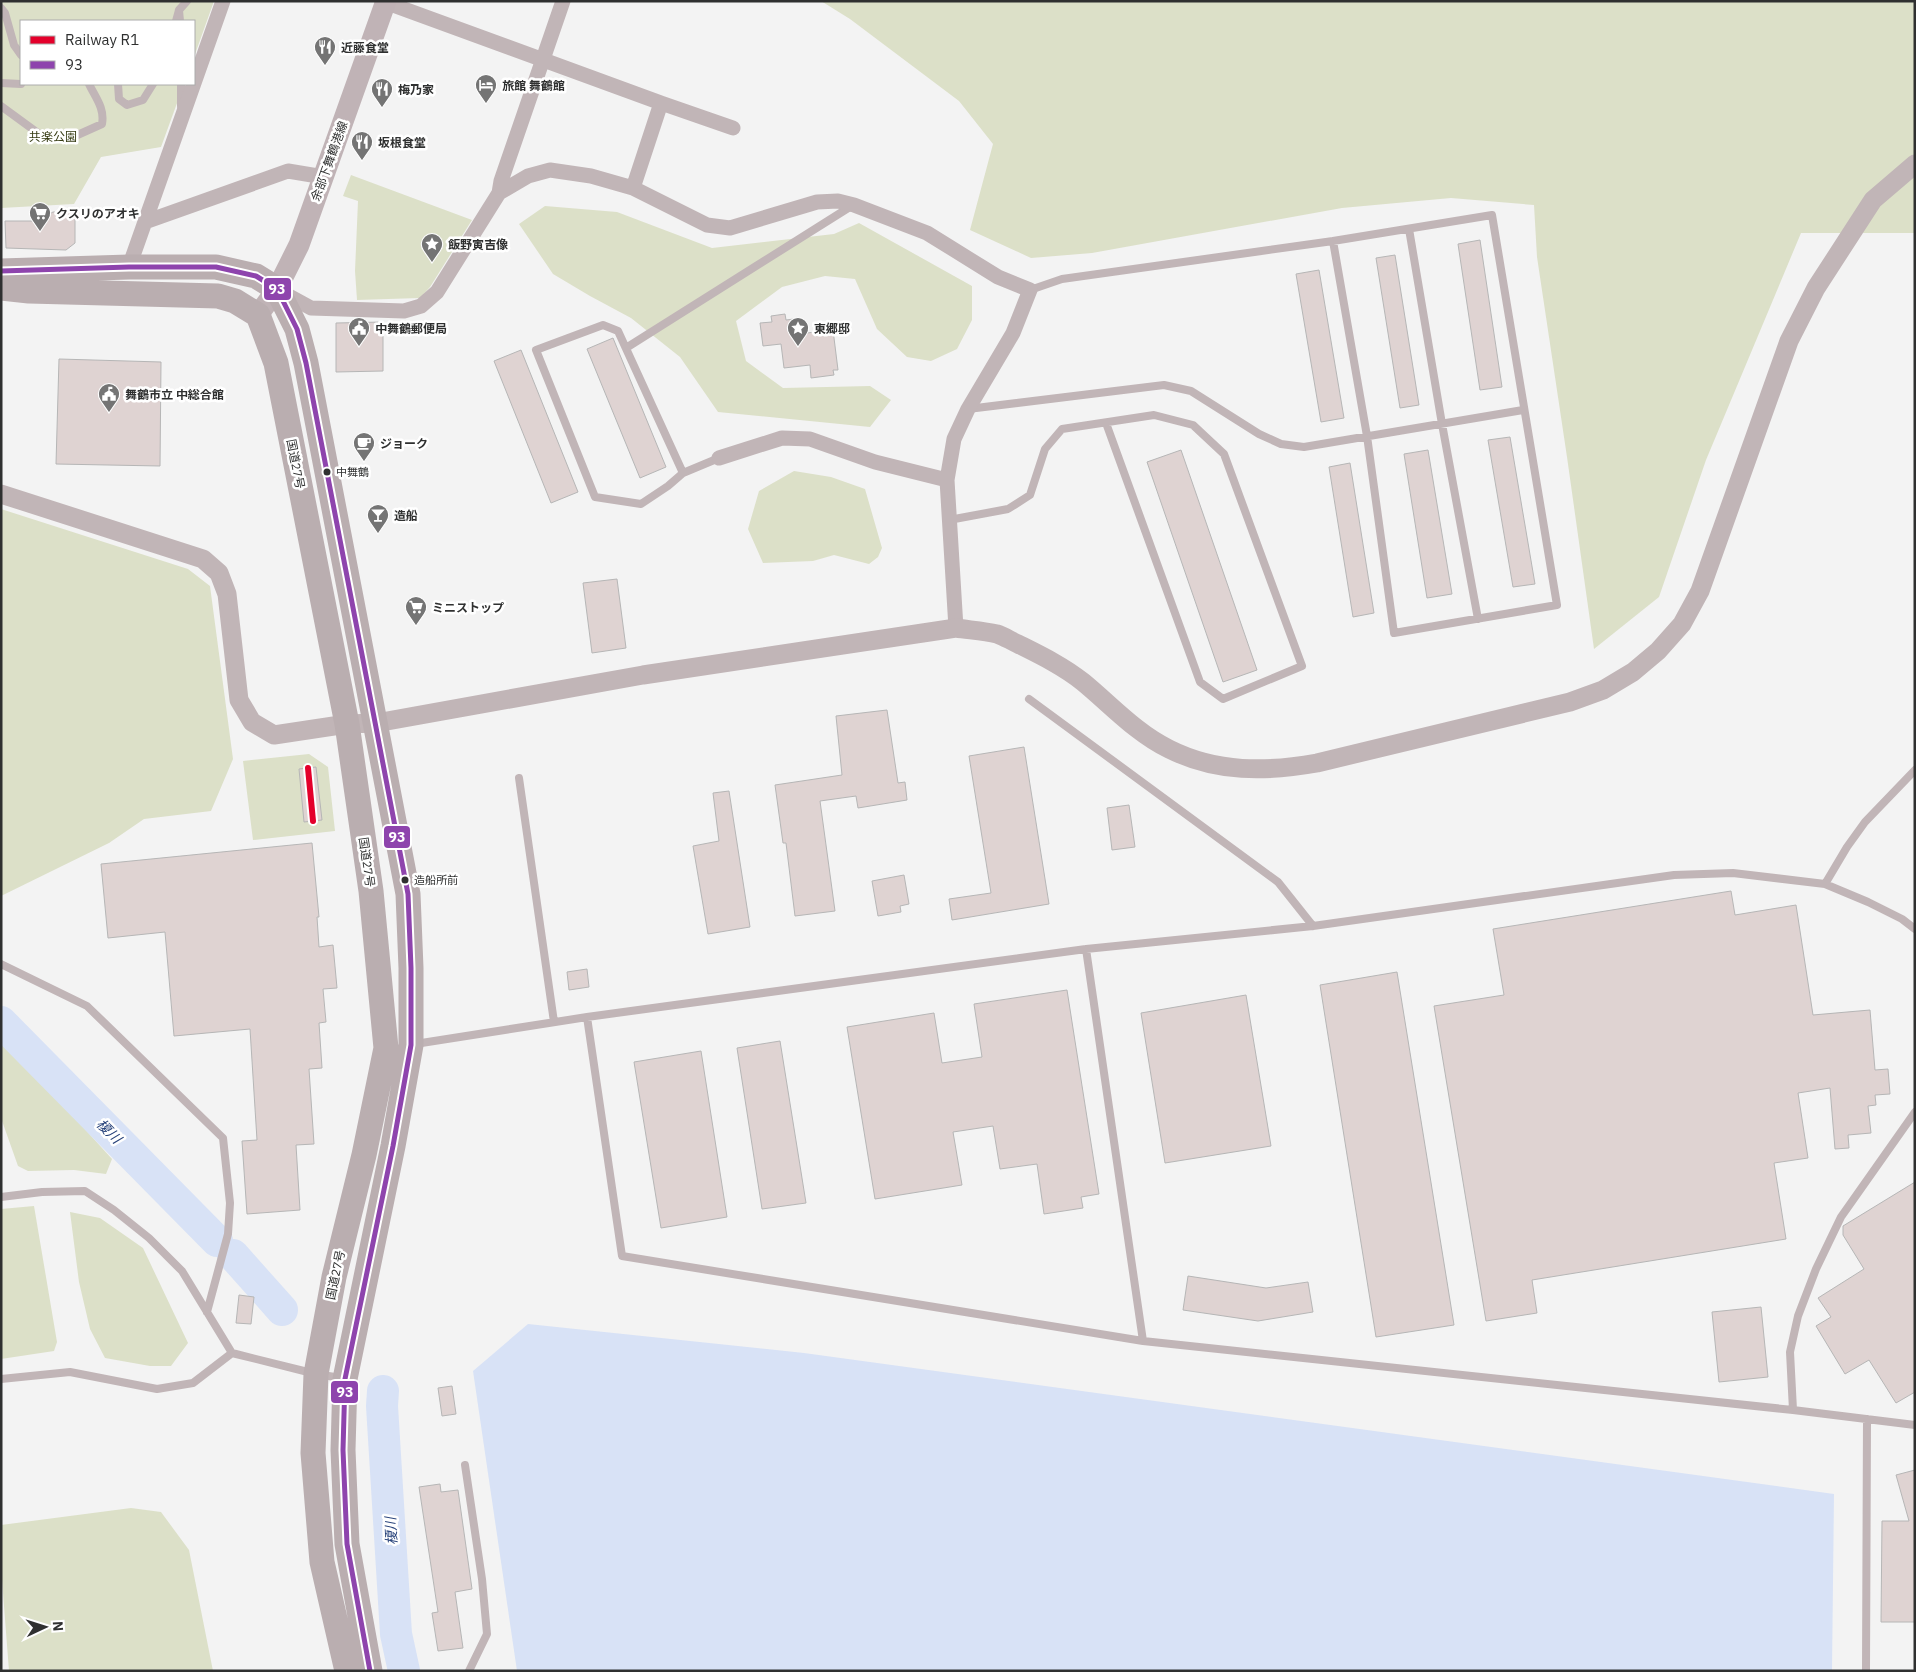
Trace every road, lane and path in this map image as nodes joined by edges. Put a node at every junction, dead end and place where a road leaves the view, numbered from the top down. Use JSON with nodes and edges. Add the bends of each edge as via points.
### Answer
{"nodes":[{"id":1,"x":187,"y":1,"type":"edge"},
{"id":2,"x":223,"y":1,"type":"edge"},
{"id":3,"x":563,"y":1,"type":"edge"},
{"id":4,"x":384,"y":2,"type":"edge"},
{"id":5,"x":1,"y":8,"type":"edge"},
{"id":6,"x":180,"y":10,"type":"junction"},
{"id":7,"x":176,"y":20,"type":"edge"},
{"id":8,"x":180,"y":20,"type":"edge"},
{"id":9,"x":20,"y":54,"type":"edge"},
{"id":10,"x":542,"y":60,"type":"junction"},
{"id":11,"x":195,"y":80,"type":"edge"},
{"id":12,"x":1,"y":83,"type":"edge"},
{"id":13,"x":20,"y":84,"type":"edge"},
{"id":14,"x":90,"y":85,"type":"edge"},
{"id":15,"x":118,"y":85,"type":"edge"},
{"id":16,"x":152,"y":85,"type":"edge"},
{"id":17,"x":181,"y":85,"type":"edge"},
{"id":18,"x":193,"y":85,"type":"edge"},
{"id":19,"x":661,"y":102,"type":"junction"},
{"id":20,"x":1,"y":106,"type":"edge"},
{"id":21,"x":181,"y":120,"type":"junction"},
{"id":22,"x":733,"y":128,"type":"dead end"},
{"id":23,"x":1915,"y":164,"type":"edge"},
{"id":24,"x":324,"y":176,"type":"junction"},
{"id":25,"x":633,"y":188,"type":"junction"},
{"id":26,"x":499,"y":193,"type":"junction"},
{"id":27,"x":854,"y":204,"type":"junction"},
{"id":28,"x":145,"y":222,"type":"junction"},
{"id":29,"x":1410,"y":229,"type":"junction"},
{"id":30,"x":1333,"y":241,"type":"junction"},
{"id":31,"x":129,"y":266,"type":"junction"},
{"id":32,"x":1,"y":271,"type":"edge"},
{"id":33,"x":1,"y":288,"type":"edge"},
{"id":34,"x":277,"y":289,"type":"junction"},
{"id":35,"x":1030,"y":290,"type":"junction"},
{"id":36,"x":258,"y":315,"type":"junction"},
{"id":37,"x":626,"y":348,"type":"junction"},
{"id":38,"x":968,"y":409,"type":"junction"},
{"id":39,"x":1523,"y":410,"type":"junction"},
{"id":40,"x":1106,"y":422,"type":"junction"},
{"id":41,"x":1442,"y":424,"type":"junction"},
{"id":42,"x":1366,"y":436,"type":"junction"},
{"id":43,"x":719,"y":458,"type":"joint"},
{"id":44,"x":683,"y":473,"type":"junction"},
{"id":45,"x":947,"y":480,"type":"junction"},
{"id":46,"x":1,"y":494,"type":"edge"},
{"id":47,"x":949,"y":520,"type":"junction"},
{"id":48,"x":1478,"y":619,"type":"junction"},
{"id":49,"x":956,"y":628,"type":"junction"},
{"id":50,"x":1029,"y":699,"type":"dead end"},
{"id":51,"x":376,"y":723,"type":"junction"},
{"id":52,"x":347,"y":724,"type":"junction"},
{"id":53,"x":1915,"y":770,"type":"edge"},
{"id":54,"x":518,"y":778,"type":"dead end"},
{"id":55,"x":1825,"y":884,"type":"junction"},
{"id":56,"x":1312,"y":926,"type":"junction"},
{"id":57,"x":1915,"y":929,"type":"edge"},
{"id":58,"x":1086,"y":949,"type":"junction"},
{"id":59,"x":1,"y":964,"type":"edge"},
{"id":60,"x":587,"y":1017,"type":"junction"},
{"id":61,"x":554,"y":1022,"type":"junction"},
{"id":62,"x":398,"y":1046,"type":"junction"},
{"id":63,"x":1915,"y":1112,"type":"edge"},
{"id":64,"x":1,"y":1197,"type":"edge"},
{"id":65,"x":207,"y":1312,"type":"junction"},
{"id":66,"x":1143,"y":1341,"type":"junction"},
{"id":67,"x":232,"y":1353,"type":"junction"},
{"id":68,"x":316,"y":1374,"type":"junction"},
{"id":69,"x":1,"y":1379,"type":"edge"},
{"id":70,"x":345,"y":1379,"type":"junction"},
{"id":71,"x":1793,"y":1410,"type":"junction"},
{"id":72,"x":1867,"y":1419,"type":"junction"},
{"id":73,"x":1915,"y":1425,"type":"edge"},
{"id":74,"x":465,"y":1465,"type":"dead end"},
{"id":75,"x":348,"y":1671,"type":"edge"},
{"id":76,"x":370,"y":1671,"type":"edge"},
{"id":77,"x":469,"y":1671,"type":"edge"},
{"id":78,"x":1866,"y":1671,"type":"edge"}],
"edges":[{"from":1,"to":6,"type":"lane"},
{"from":2,"to":11,"type":"street"},
{"from":3,"to":10,"type":"street"},
{"from":4,"to":10,"type":"street"},
{"from":4,"to":24,"type":"main road","name":"余部下舞鶴港線"},
{"from":5,"to":9,"type":"lane"},
{"from":6,"to":7,"type":"lane"},
{"from":6,"to":8,"type":"lane"},
{"from":10,"to":19,"type":"street"},
{"from":10,"to":26,"type":"street"},
{"from":12,"to":13,"type":"lane"},
{"from":14,"to":20,"type":"lane","via":[[102,108],[102,124],[73,138],[42,136]]},
{"from":15,"to":16,"type":"lane","via":[[119,99],[128,105],[143,100]]},
{"from":17,"to":21,"type":"lane"},
{"from":18,"to":21,"type":"street"},
{"from":19,"to":22,"type":"street"},
{"from":19,"to":25,"type":"street"},
{"from":21,"to":28,"type":"street"},
{"from":23,"to":49,"type":"street","via":[[1873,200],[1816,288],[1790,341],[1700,591],[1682,624],[1633,672],[1603,690],[1570,702],[1317,763],[1283,769],[1224,767],[1169,749],[1131,725],[1081,681],[1044,656],[998,634]]},
{"from":24,"to":28,"type":"street","via":[[288,171]]},
{"from":24,"to":34,"type":"main road","name":"余部下舞鶴港線","via":[[299,244]]},
{"from":25,"to":26,"type":"street","via":[[591,176],[550,170],[528,176]]},
{"from":25,"to":27,"type":"street","via":[[707,225],[730,228],[817,202]]},
{"from":26,"to":34,"type":"street","via":[[436,292],[420,306],[404,311],[311,308]]},
{"from":27,"to":35,"type":"street","via":[[927,232],[998,277]]},
{"from":27,"to":37,"type":"lane"},
{"from":28,"to":31,"type":"street"},
{"from":29,"to":30,"type":"lane"},
{"from":29,"to":39,"type":"lane","via":[[1492,215]]},
{"from":29,"to":41,"type":"lane"},
{"from":30,"to":35,"type":"lane","via":[[1062,279]]},
{"from":30,"to":42,"type":"lane"},
{"from":31,"to":32,"type":"highway"},
{"from":31,"to":34,"type":"highway","via":[[216,267],[256,276]]},
{"from":33,"to":36,"type":"highway","via":[[218,296],[235,301]]},
{"from":34,"to":36,"type":"main road","name":"余部下舞鶴港線"},
{"from":34,"to":51,"type":"highway","name":"国道27号","via":[[297,329],[306,363]]},
{"from":35,"to":38,"type":"street","via":[[1013,333]]},
{"from":36,"to":52,"type":"highway","name":"国道27号","via":[[276,363]]},
{"from":37,"to":44,"type":"lane"},
{"from":37,"to":44,"type":"lane","via":[[618,331],[603,325],[536,350],[595,497],[641,504]]},
{"from":38,"to":42,"type":"lane","via":[[1164,385],[1191,391],[1259,434],[1281,444],[1304,448]]},
{"from":38,"to":45,"type":"street","via":[[954,439]]},
{"from":39,"to":41,"type":"lane"},
{"from":39,"to":48,"type":"lane","via":[[1557,605]]},
{"from":40,"to":40,"type":"lane","via":[[1200,682],[1223,699],[1302,666],[1224,454],[1193,425],[1154,415]]},
{"from":40,"to":47,"type":"lane","via":[[1062,429],[1046,449],[1030,495],[1008,509]]},
{"from":41,"to":42,"type":"lane"},
{"from":41,"to":48,"type":"lane"},
{"from":42,"to":48,"type":"lane","via":[[1394,633]]},
{"from":43,"to":44,"type":"lane"},
{"from":43,"to":45,"type":"street","via":[[782,438],[810,438],[875,462]]},
{"from":45,"to":47,"type":"street"},
{"from":46,"to":52,"type":"street","via":[[203,559],[219,573],[227,594],[239,700],[252,722],[274,735]]},
{"from":47,"to":49,"type":"street"},
{"from":49,"to":51,"type":"street","via":[[643,675]]},
{"from":50,"to":56,"type":"lane","via":[[1278,882]]},
{"from":51,"to":52,"type":"street"},
{"from":51,"to":62,"type":"highway","name":"国道27号","via":[[408,894],[411,968]]},
{"from":52,"to":62,"type":"highway","name":"国道27号"},
{"from":53,"to":55,"type":"lane","via":[[1865,822]]},
{"from":54,"to":61,"type":"lane"},
{"from":55,"to":56,"type":"lane","via":[[1733,872],[1674,876]]},
{"from":55,"to":57,"type":"lane","via":[[1902,919]]},
{"from":56,"to":58,"type":"lane"},
{"from":58,"to":60,"type":"lane"},
{"from":58,"to":66,"type":"lane"},
{"from":59,"to":65,"type":"lane","via":[[87,1006],[223,1138],[230,1203],[228,1234]]},
{"from":60,"to":61,"type":"lane"},
{"from":60,"to":66,"type":"lane","via":[[622,1256]]},
{"from":61,"to":62,"type":"lane"},
{"from":62,"to":68,"type":"highway","name":"国道27号","via":[[364,1155],[334,1276]]},
{"from":62,"to":70,"type":"highway","name":"国道27号","via":[[392,1146]]},
{"from":63,"to":71,"type":"lane","via":[[1841,1217],[1816,1269],[1798,1316],[1790,1352]]},
{"from":64,"to":65,"type":"lane","via":[[85,1191],[156,1245],[182,1271]]},
{"from":65,"to":67,"type":"lane"},
{"from":66,"to":71,"type":"lane"},
{"from":67,"to":68,"type":"lane"},
{"from":67,"to":69,"type":"lane","via":[[193,1383],[157,1389],[70,1372]]},
{"from":68,"to":70,"type":"lane"},
{"from":68,"to":75,"type":"highway","name":"国道27号","via":[[313,1452],[322,1562]]},
{"from":70,"to":76,"type":"highway","name":"国道27号","via":[[343,1450],[347,1544]]},
{"from":71,"to":72,"type":"lane"},
{"from":72,"to":73,"type":"lane"},
{"from":72,"to":78,"type":"lane"},
{"from":74,"to":77,"type":"lane","via":[[487,1634]]}]}
